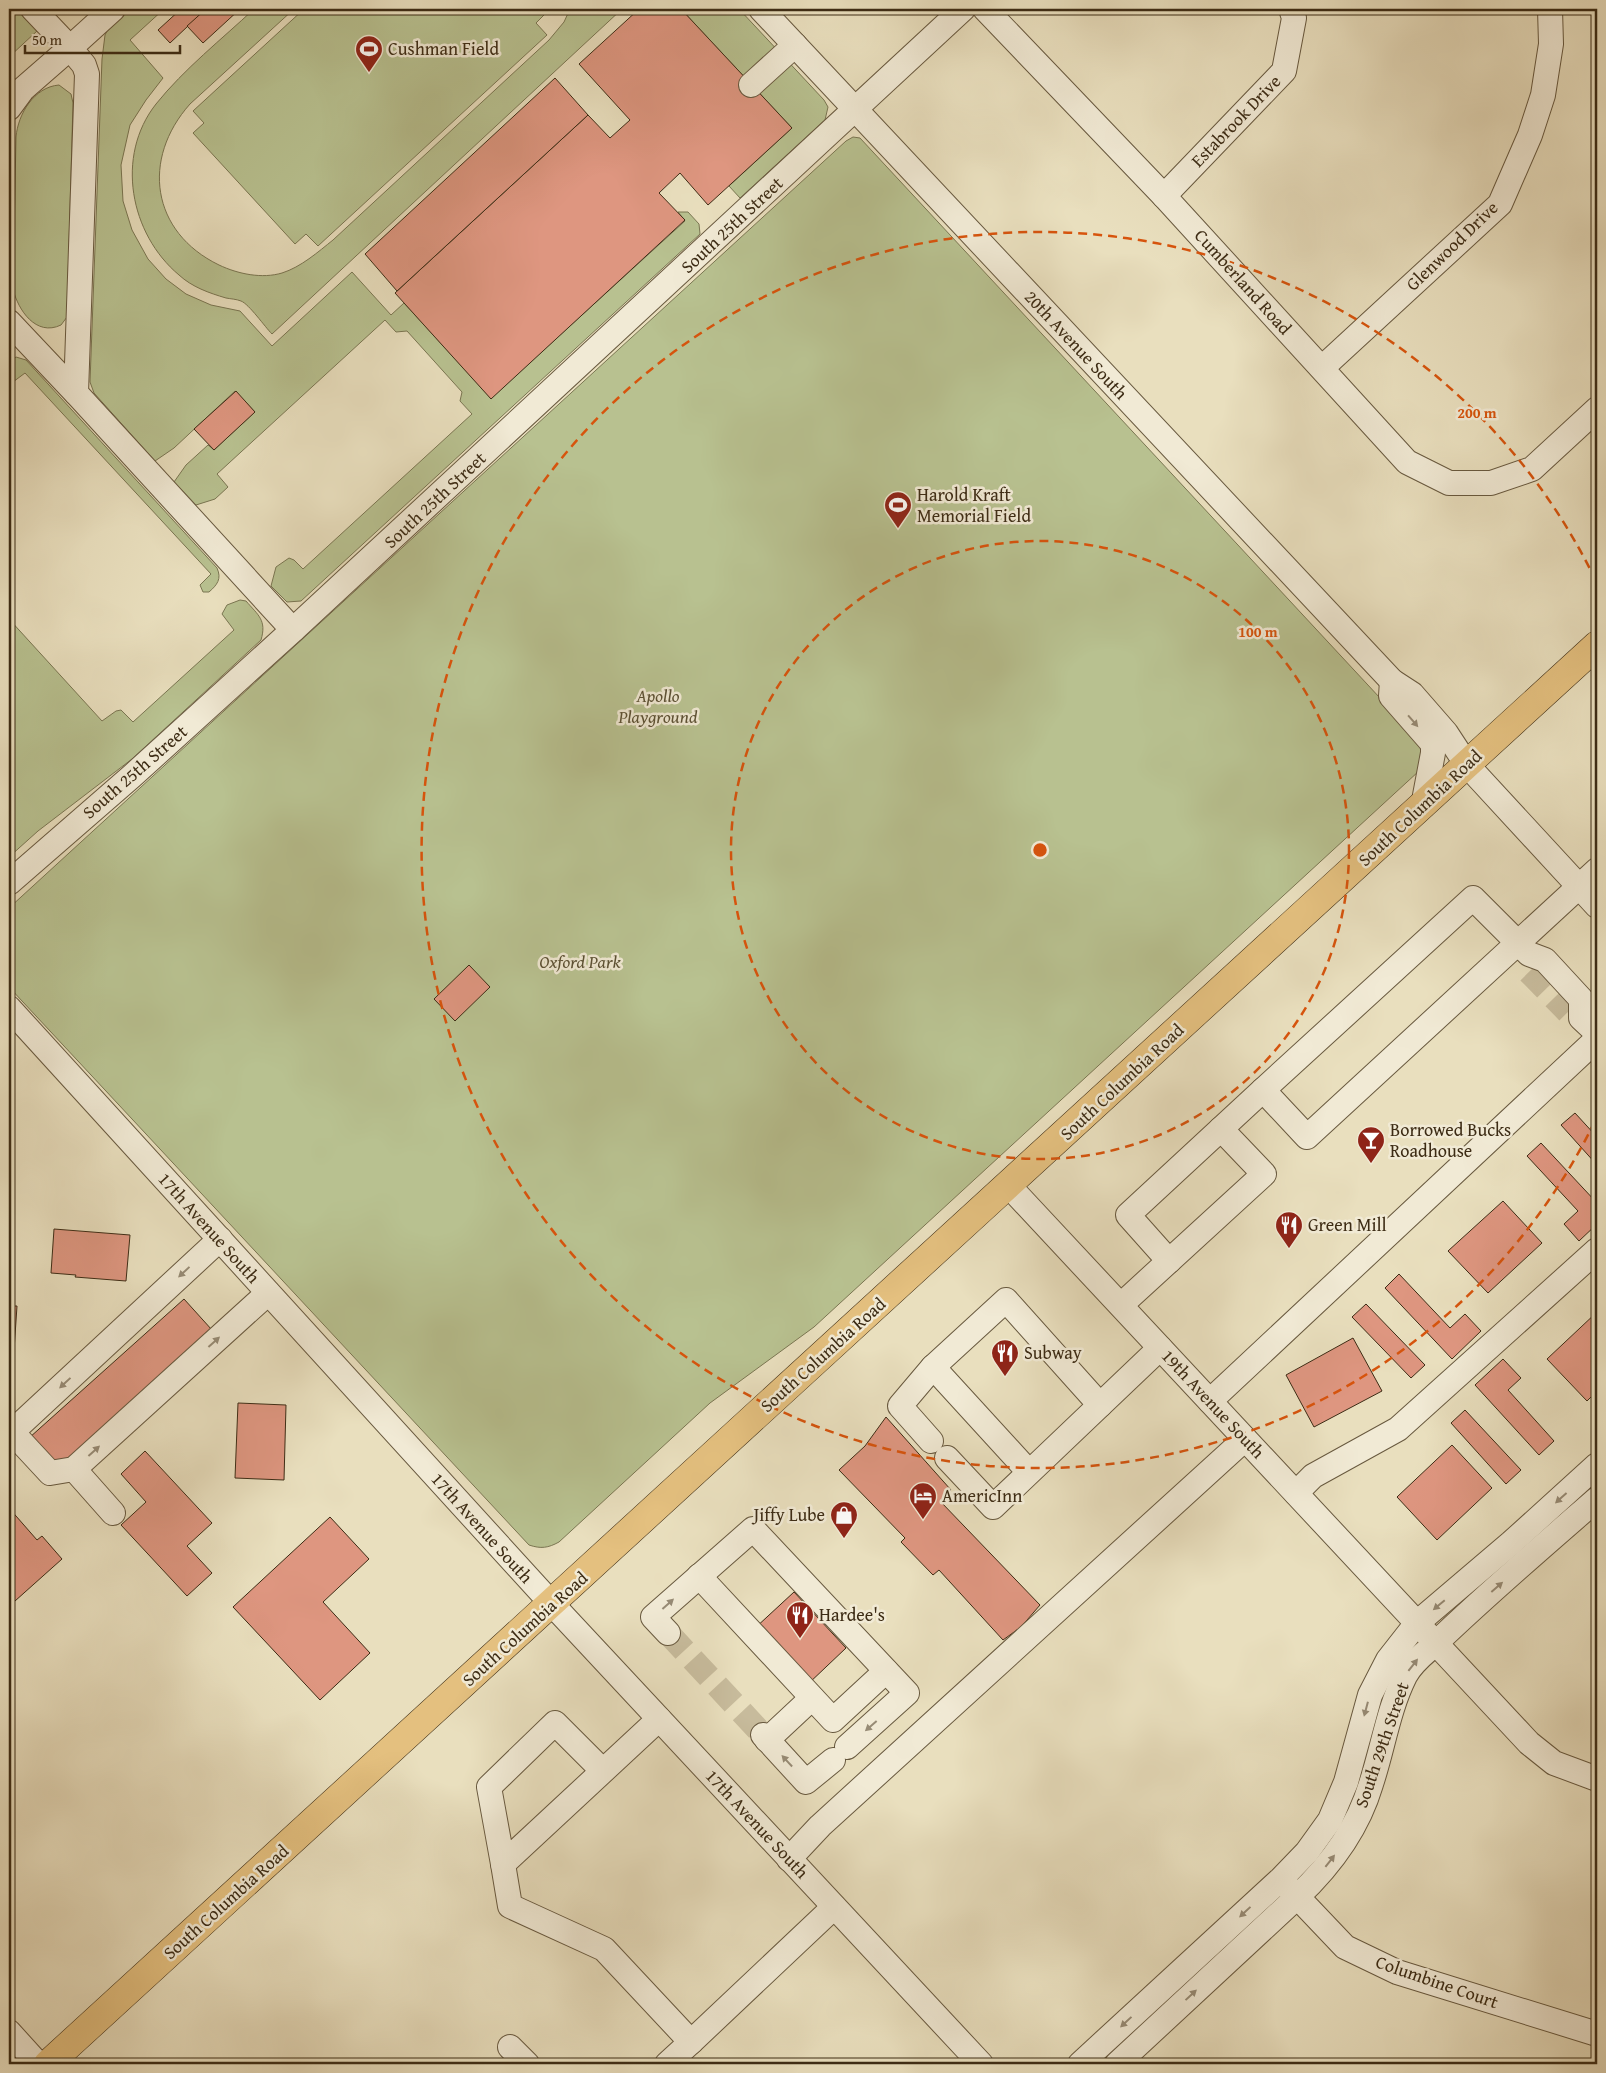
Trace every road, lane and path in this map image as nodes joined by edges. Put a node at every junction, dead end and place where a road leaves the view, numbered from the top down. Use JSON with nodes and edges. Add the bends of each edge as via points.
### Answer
{"nodes":[{"id":1,"x":33,"y":9,"type":"edge"},
{"id":2,"x":113,"y":9,"type":"edge"},
{"id":3,"x":761,"y":9,"type":"edge"},
{"id":4,"x":963,"y":9,"type":"edge"},
{"id":5,"x":985,"y":9,"type":"edge"},
{"id":6,"x":1291,"y":9,"type":"edge"},
{"id":7,"x":1550,"y":9,"type":"edge"},
{"id":8,"x":795,"y":45,"type":"junction"},
{"id":9,"x":70,"y":48,"type":"junction"},
{"id":10,"x":751,"y":85,"type":"dead end"},
{"id":11,"x":9,"y":108,"type":"edge"},
{"id":12,"x":855,"y":110,"type":"junction"},
{"id":13,"x":1164,"y":196,"type":"junction"},
{"id":14,"x":9,"y":322,"type":"edge"},
{"id":15,"x":1322,"y":368,"type":"junction"},
{"id":16,"x":76,"y":393,"type":"junction"},
{"id":17,"x":1597,"y":409,"type":"edge"},
{"id":18,"x":293,"y":630,"type":"junction"},
{"id":19,"x":1597,"y":645,"type":"edge"},
{"id":20,"x":1392,"y":681,"type":"junction"},
{"id":21,"x":1467,"y":765,"type":"junction"},
{"id":22,"x":1423,"y":806,"type":"junction"},
{"id":23,"x":1597,"y":870,"type":"edge"},
{"id":24,"x":9,"y":883,"type":"edge"},
{"id":25,"x":1579,"y":887,"type":"junction"},
{"id":26,"x":1597,"y":906,"type":"edge"},
{"id":27,"x":1526,"y":956,"type":"junction"},
{"id":28,"x":9,"y":1008,"type":"edge"},
{"id":29,"x":1582,"y":1021,"type":"edge"},
{"id":30,"x":1597,"y":1039,"type":"edge"},
{"id":31,"x":1263,"y":1090,"type":"junction"},
{"id":32,"x":1222,"y":1129,"type":"junction"},
{"id":33,"x":1009,"y":1186,"type":"junction"},
{"id":34,"x":220,"y":1239,"type":"junction"},
{"id":35,"x":1597,"y":1250,"type":"edge"},
{"id":36,"x":1169,"y":1261,"type":"junction"},
{"id":37,"x":268,"y":1293,"type":"junction"},
{"id":38,"x":1121,"y":1305,"type":"junction"},
{"id":39,"x":995,"y":1310,"type":"junction"},
{"id":40,"x":1160,"y":1348,"type":"junction"},
{"id":41,"x":933,"y":1367,"type":"junction"},
{"id":42,"x":1210,"y":1401,"type":"junction"},
{"id":43,"x":1100,"y":1405,"type":"junction"},
{"id":44,"x":995,"y":1436,"type":"junction"},
{"id":45,"x":1245,"y":1439,"type":"junction"},
{"id":46,"x":1597,"y":1465,"type":"edge"},
{"id":47,"x":74,"y":1469,"type":"junction"},
{"id":48,"x":1030,"y":1472,"type":"junction"},
{"id":49,"x":1296,"y":1493,"type":"junction"},
{"id":50,"x":1597,"y":1499,"type":"edge"},
{"id":51,"x":114,"y":1513,"type":"dead end"},
{"id":52,"x":699,"y":1576,"type":"junction"},
{"id":53,"x":552,"y":1604,"type":"junction"},
{"id":54,"x":1417,"y":1623,"type":"junction"},
{"id":55,"x":668,"y":1633,"type":"tunnel mouth"},
{"id":56,"x":1435,"y":1643,"type":"junction"},
{"id":57,"x":886,"y":1671,"type":"junction"},
{"id":58,"x":812,"y":1698,"type":"junction"},
{"id":59,"x":894,"y":1706,"type":"junction"},
{"id":60,"x":658,"y":1719,"type":"junction"},
{"id":61,"x":920,"y":1734,"type":"junction"},
{"id":62,"x":603,"y":1771,"type":"junction"},
{"id":63,"x":1597,"y":1779,"type":"edge"},
{"id":64,"x":789,"y":1859,"type":"junction"},
{"id":65,"x":504,"y":1864,"type":"junction"},
{"id":66,"x":1281,"y":1880,"type":"junction"},
{"id":67,"x":1297,"y":1897,"type":"junction"},
{"id":68,"x":834,"y":1907,"type":"junction"},
{"id":69,"x":9,"y":2032,"type":"edge"},
{"id":70,"x":1597,"y":2034,"type":"edge"},
{"id":71,"x":691,"y":2042,"type":"junction"},
{"id":72,"x":510,"y":2047,"type":"dead end"},
{"id":73,"x":38,"y":2064,"type":"edge"},
{"id":74,"x":48,"y":2064,"type":"edge"},
{"id":75,"x":527,"y":2064,"type":"edge"},
{"id":76,"x":667,"y":2064,"type":"edge"},
{"id":77,"x":981,"y":2064,"type":"edge"},
{"id":78,"x":1080,"y":2064,"type":"edge"},
{"id":79,"x":1117,"y":2064,"type":"edge"}],
"edges":[{"from":1,"to":9,"type":"street"},
{"from":2,"to":9,"type":"street"},
{"from":3,"to":8,"type":"street","name":"20th Avenue South"},
{"from":4,"to":12,"type":"street","name":"South 25th Street"},
{"from":5,"to":13,"type":"street","name":"Cumberland Road"},
{"from":6,"to":13,"type":"street","name":"Estabrook Drive","via":[[1294,18],[1284,71]]},
{"from":7,"to":15,"type":"street","name":"Glenwood Drive","via":[[1552,44],[1543,95],[1500,204]]},
{"from":8,"to":10,"type":"street"},
{"from":8,"to":12,"type":"street","name":"20th Avenue South"},
{"from":9,"to":11,"type":"street","via":[[23,89]]},
{"from":9,"to":16,"type":"street","via":[[87,74]]},
{"from":12,"to":18,"type":"street","name":"South 25th Street"},
{"from":12,"to":20,"type":"street","name":"20th Avenue South"},
{"from":13,"to":15,"type":"street","name":"Cumberland Road"},
{"from":14,"to":16,"type":"street"},
{"from":15,"to":17,"type":"street","name":"Cumberland Road","via":[[1407,462],[1449,483],[1491,483],[1532,469]]},
{"from":16,"to":18,"type":"street"},
{"from":18,"to":24,"type":"street","name":"South 25th Street"},
{"from":19,"to":21,"type":"main road","name":"South Columbia Road"},
{"from":20,"to":21,"type":"street","name":"20th Avenue South","via":[[1412,694],[1446,733]]},
{"from":20,"to":22,"type":"street","name":"20th Avenue South","one_way":true,"via":[[1391,696],[1433,744]]},
{"from":21,"to":22,"type":"main road","name":"South Columbia Road"},
{"from":21,"to":25,"type":"street","name":"20th Avenue South"},
{"from":22,"to":33,"type":"main road","name":"South Columbia Road"},
{"from":23,"to":25,"type":"street"},
{"from":25,"to":26,"type":"street","name":"20th Avenue South"},
{"from":25,"to":27,"type":"street"},
{"from":27,"to":29,"type":"street","via":[[1545,960],[1580,999]]},
{"from":27,"to":31,"type":"street","via":[[1307,1137]]},
{"from":27,"to":31,"type":"street","via":[[1473,898]]},
{"from":28,"to":34,"type":"street","name":"17th Avenue South"},
{"from":30,"to":42,"type":"street"},
{"from":31,"to":32,"type":"street"},
{"from":32,"to":36,"type":"street","via":[[1128,1215]]},
{"from":32,"to":36,"type":"street","via":[[1264,1174]]},
{"from":33,"to":38,"type":"street","name":"19th Avenue South"},
{"from":33,"to":53,"type":"main road","name":"South Columbia Road"},
{"from":34,"to":37,"type":"street","name":"17th Avenue South"},
{"from":34,"to":47,"type":"street","one_way":true,"via":[[12,1432],[50,1473]]},
{"from":35,"to":49,"type":"street","via":[[1398,1429],[1313,1476]]},
{"from":36,"to":38,"type":"street"},
{"from":47,"to":37,"type":"street","one_way":true},
{"from":37,"to":53,"type":"street","name":"17th Avenue South"},
{"from":38,"to":40,"type":"street","name":"19th Avenue South"},
{"from":39,"to":41,"type":"street"},
{"from":39,"to":43,"type":"street","via":[[1006,1300]]},
{"from":39,"to":44,"type":"street","via":[[992,1323],[952,1364],[994,1412]]},
{"from":40,"to":42,"type":"street","name":"19th Avenue South"},
{"from":40,"to":43,"type":"street"},
{"from":41,"to":44,"type":"street"},
{"from":41,"to":48,"type":"street","via":[[900,1406],[939,1449],[993,1506]]},
{"from":42,"to":45,"type":"street","name":"19th Avenue South"},
{"from":43,"to":48,"type":"street"},
{"from":44,"to":48,"type":"street"},
{"from":45,"to":49,"type":"street","name":"19th Avenue South"},
{"from":45,"to":61,"type":"street"},
{"from":46,"to":54,"type":"street","name":"South 29th Street","one_way":true},
{"from":47,"to":51,"type":"street"},
{"from":49,"to":54,"type":"street","name":"19th Avenue South"},
{"from":56,"to":50,"type":"street","name":"South 29th Street","one_way":true},
{"from":55,"to":52,"type":"street","one_way":true,"via":[[653,1617]]},
{"from":52,"to":57,"type":"street","via":[[753,1529]]},
{"from":52,"to":58,"type":"street"},
{"from":53,"to":60,"type":"street","name":"17th Avenue South"},
{"from":53,"to":74,"type":"main road","name":"South Columbia Road"},
{"from":54,"to":56,"type":"street"},
{"from":54,"to":66,"type":"street","name":"South 29th Street","one_way":true,"via":[[1388,1660],[1370,1695],[1346,1782],[1330,1820]]},
{"from":56,"to":63,"type":"street","via":[[1529,1744],[1554,1764]]},
{"from":67,"to":56,"type":"street","name":"South 29th Street","one_way":true,"via":[[1318,1877],[1350,1832],[1371,1785],[1384,1731],[1406,1674]]},
{"from":57,"to":58,"type":"street","via":[[833,1720]]},
{"from":57,"to":59,"type":"street","via":[[907,1693]]},
{"from":59,"to":58,"type":"street","one_way":true,"via":[[806,1782],[765,1737]]},
{"from":59,"to":61,"type":"street"},
{"from":60,"to":62,"type":"street"},
{"from":60,"to":64,"type":"street","name":"17th Avenue South"},
{"from":61,"to":64,"type":"street"},
{"from":62,"to":65,"type":"street"},
{"from":62,"to":65,"type":"street","via":[[555,1723],[489,1787]]},
{"from":64,"to":68,"type":"street","name":"17th Avenue South"},
{"from":65,"to":71,"type":"street","via":[[510,1906],[604,1949]]},
{"from":66,"to":67,"type":"street"},
{"from":66,"to":78,"type":"street","name":"South 29th Street","one_way":true},
{"from":67,"to":70,"type":"street","name":"Columbine Court","via":[[1345,1947],[1397,1972]]},
{"from":79,"to":67,"type":"street","name":"South 29th Street","one_way":true},
{"from":68,"to":71,"type":"street"},
{"from":68,"to":77,"type":"street","name":"17th Avenue South"},
{"from":69,"to":73,"type":"street"},
{"from":71,"to":76,"type":"street"},
{"from":72,"to":75,"type":"street"}]}
